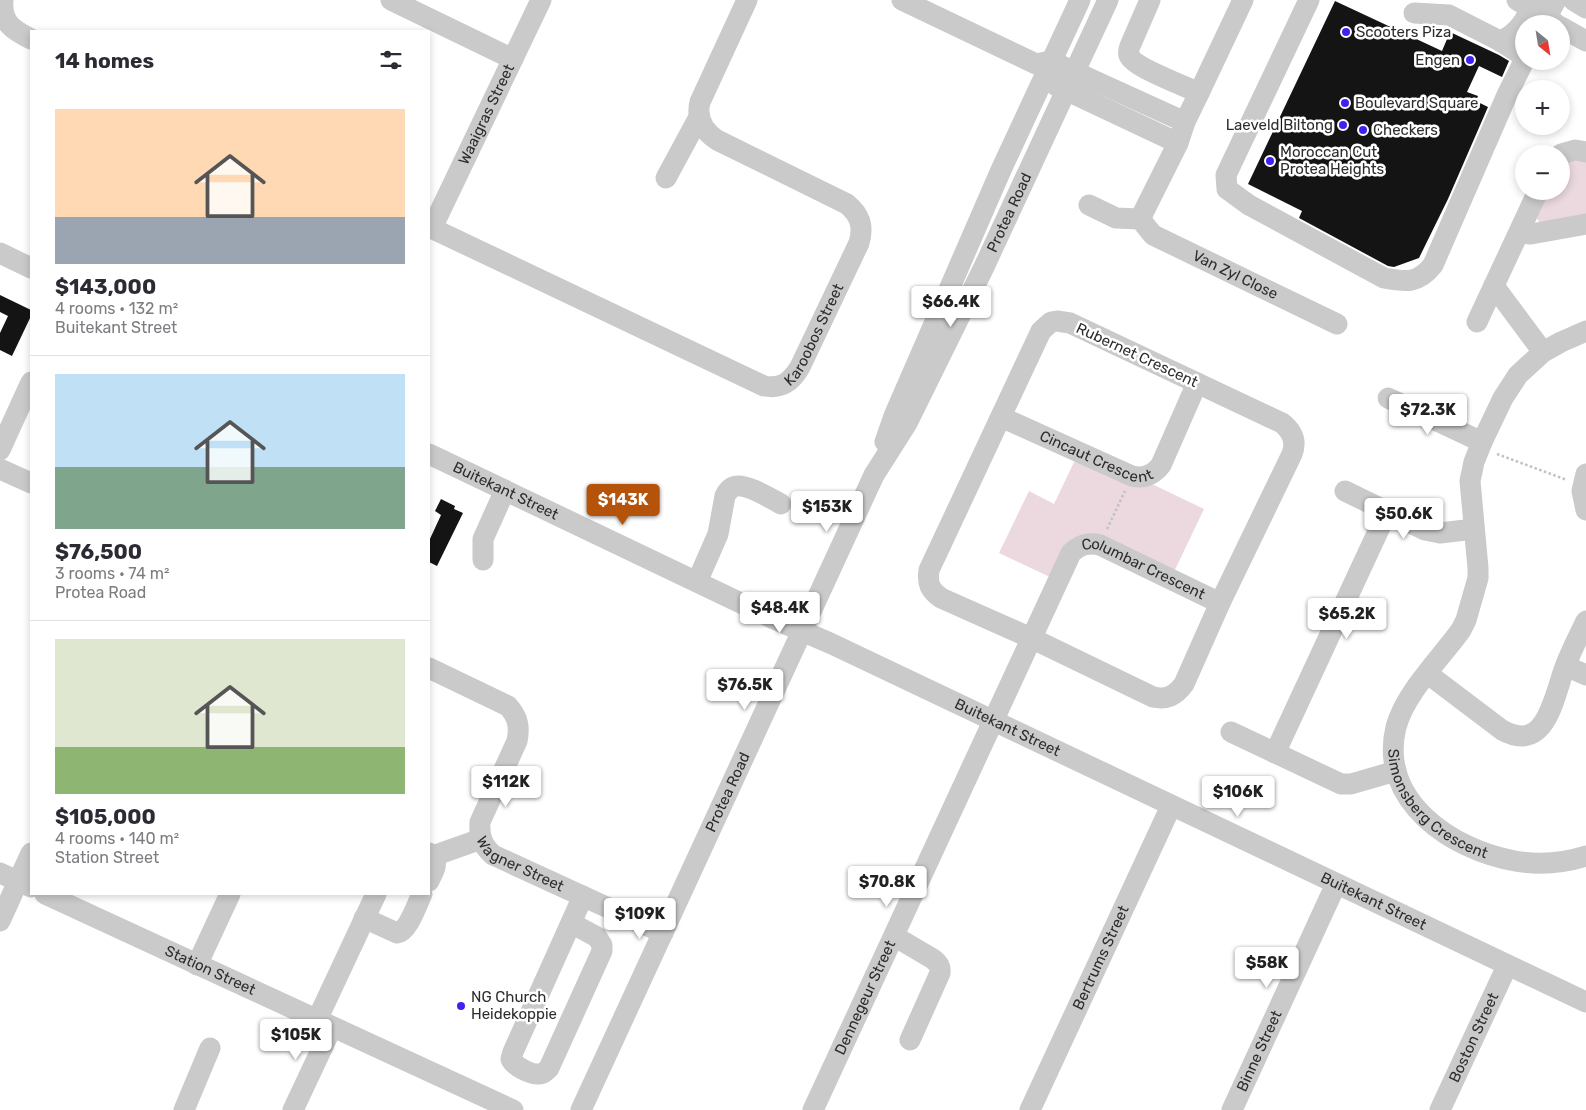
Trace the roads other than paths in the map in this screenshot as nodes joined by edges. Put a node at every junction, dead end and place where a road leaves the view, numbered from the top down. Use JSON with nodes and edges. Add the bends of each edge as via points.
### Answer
{"nodes":[{"id":1,"x":3,"y":0,"type":"edge"},
{"id":2,"x":391,"y":0,"type":"edge"},
{"id":3,"x":540,"y":0,"type":"edge"},
{"id":4,"x":748,"y":0,"type":"edge"},
{"id":5,"x":902,"y":0,"type":"edge"},
{"id":6,"x":1080,"y":0,"type":"edge"},
{"id":7,"x":1108,"y":0,"type":"edge"},
{"id":8,"x":1150,"y":0,"type":"edge"},
{"id":9,"x":1243,"y":0,"type":"edge"},
{"id":10,"x":1309,"y":0,"type":"edge"},
{"id":11,"x":1573,"y":0,"type":"edge"},
{"id":12,"x":1586,"y":8,"type":"edge"},
{"id":13,"x":1543,"y":12,"type":"edge"},
{"id":14,"x":1414,"y":13,"type":"dead end"},
{"id":15,"x":30,"y":38,"type":"edge"},
{"id":16,"x":1500,"y":41,"type":"junction"},
{"id":17,"x":1586,"y":41,"type":"edge"},
{"id":18,"x":1515,"y":50,"type":"edge"},
{"id":19,"x":513,"y":59,"type":"junction"},
{"id":20,"x":1044,"y":68,"type":"junction"},
{"id":21,"x":1520,"y":70,"type":"edge"},
{"id":22,"x":1071,"y":81,"type":"junction"},
{"id":23,"x":1199,"y":93,"type":"junction"},
{"id":24,"x":699,"y":117,"type":"junction"},
{"id":25,"x":1185,"y":122,"type":"junction"},
{"id":26,"x":1176,"y":147,"type":"junction"},
{"id":27,"x":1570,"y":151,"type":"edge"},
{"id":28,"x":1586,"y":152,"type":"edge"},
{"id":29,"x":666,"y":178,"type":"dead end"},
{"id":30,"x":1534,"y":200,"type":"edge"},
{"id":31,"x":1089,"y":205,"type":"dead end"},
{"id":32,"x":1140,"y":219,"type":"junction"},
{"id":33,"x":1586,"y":224,"type":"edge"},
{"id":34,"x":430,"y":228,"type":"edge"},
{"id":35,"x":1519,"y":233,"type":"junction"},
{"id":36,"x":0,"y":253,"type":"edge"},
{"id":37,"x":30,"y":268,"type":"edge"},
{"id":38,"x":1494,"y":286,"type":"junction"},
{"id":39,"x":1477,"y":322,"type":"dead end"},
{"id":40,"x":1337,"y":324,"type":"dead end"},
{"id":41,"x":1586,"y":331,"type":"edge"},
{"id":42,"x":1543,"y":352,"type":"junction"},
{"id":43,"x":1197,"y":383,"type":"junction"},
{"id":44,"x":30,"y":384,"type":"edge"},
{"id":45,"x":1388,"y":398,"type":"dead end"},
{"id":46,"x":1001,"y":417,"type":"junction"},
{"id":47,"x":1481,"y":445,"type":"junction"},
{"id":48,"x":0,"y":450,"type":"edge"},
{"id":49,"x":430,"y":454,"type":"edge"},
{"id":50,"x":0,"y":469,"type":"edge"},
{"id":51,"x":874,"y":475,"type":"junction"},
{"id":52,"x":1584,"y":480,"type":"edge"},
{"id":53,"x":30,"y":483,"type":"edge"},
{"id":54,"x":505,"y":490,"type":"junction"},
{"id":55,"x":1345,"y":492,"type":"dead end"},
{"id":56,"x":781,"y":504,"type":"dead end"},
{"id":57,"x":1586,"y":510,"type":"edge"},
{"id":58,"x":1388,"y":512,"type":"junction"},
{"id":59,"x":1474,"y":529,"type":"junction"},
{"id":60,"x":484,"y":560,"type":"dead end"},
{"id":61,"x":697,"y":582,"type":"junction"},
{"id":62,"x":1220,"y":603,"type":"junction"},
{"id":63,"x":1586,"y":621,"type":"edge"},
{"id":64,"x":802,"y":630,"type":"junction"},
{"id":65,"x":1031,"y":638,"type":"junction"},
{"id":66,"x":1566,"y":666,"type":"junction"},
{"id":67,"x":430,"y":668,"type":"edge"},
{"id":68,"x":1428,"y":674,"type":"junction"},
{"id":69,"x":1586,"y":675,"type":"edge"},
{"id":70,"x":993,"y":721,"type":"junction"},
{"id":71,"x":1231,"y":732,"type":"dead end"},
{"id":72,"x":1275,"y":753,"type":"junction"},
{"id":73,"x":1396,"y":771,"type":"junction"},
{"id":74,"x":1171,"y":806,"type":"junction"},
{"id":75,"x":481,"y":839,"type":"junction"},
{"id":76,"x":431,"y":854,"type":"edge"},
{"id":77,"x":30,"y":856,"type":"edge"},
{"id":78,"x":1586,"y":856,"type":"edge"},
{"id":79,"x":430,"y":879,"type":"edge"},
{"id":80,"x":16,"y":881,"type":"edge"},
{"id":81,"x":1336,"y":884,"type":"junction"},
{"id":82,"x":47,"y":895,"type":"edge"},
{"id":83,"x":230,"y":895,"type":"edge"},
{"id":84,"x":376,"y":895,"type":"edge"},
{"id":85,"x":422,"y":895,"type":"edge"},
{"id":86,"x":583,"y":896,"type":"junction"},
{"id":87,"x":364,"y":918,"type":"junction"},
{"id":88,"x":0,"y":921,"type":"edge"},
{"id":89,"x":571,"y":923,"type":"junction"},
{"id":90,"x":663,"y":933,"type":"junction"},
{"id":91,"x":894,"y":936,"type":"junction"},
{"id":92,"x":197,"y":965,"type":"junction"},
{"id":93,"x":1507,"y":966,"type":"junction"},
{"id":94,"x":1586,"y":1002,"type":"edge"},
{"id":95,"x":324,"y":1023,"type":"junction"},
{"id":96,"x":910,"y":1040,"type":"dead end"},
{"id":97,"x":210,"y":1048,"type":"dead end"},
{"id":98,"x":184,"y":1110,"type":"edge"},
{"id":99,"x":293,"y":1110,"type":"edge"},
{"id":100,"x":513,"y":1110,"type":"edge"},
{"id":101,"x":580,"y":1110,"type":"edge"},
{"id":102,"x":813,"y":1110,"type":"edge"},
{"id":103,"x":1030,"y":1110,"type":"edge"},
{"id":104,"x":1232,"y":1110,"type":"edge"},
{"id":105,"x":1440,"y":1110,"type":"edge"}],
"edges":[{"from":1,"to":15,"type":"street","via":[[4,15],[10,26]]},
{"from":2,"to":19,"type":"street"},
{"from":3,"to":19,"type":"street","name":"Waaigras Street"},
{"from":4,"to":24,"type":"street","via":[[700,102]]},
{"from":5,"to":20,"type":"street"},
{"from":6,"to":20,"type":"street","name":"Protea Road"},
{"from":7,"to":22,"type":"street","name":"Protea Road"},
{"from":8,"to":23,"type":"street","via":[[1130,46],[1130,59]]},
{"from":9,"to":23,"type":"street"},
{"from":10,"to":21,"type":"street","via":[[1226,175],[1227,189],[1384,278],[1417,279],[1433,265]]},
{"from":11,"to":12,"type":"street"},
{"from":13,"to":16,"type":"street"},
{"from":13,"to":17,"type":"street"},
{"from":14,"to":16,"type":"street","via":[[1449,15]]},
{"from":16,"to":18,"type":"street"},
{"from":19,"to":34,"type":"street","name":"Waaigras Street"},
{"from":20,"to":22,"type":"street"},
{"from":20,"to":51,"type":"street","name":"Protea Road","via":[[894,416]]},
{"from":22,"to":25,"type":"street"},
{"from":22,"to":26,"type":"street"},
{"from":22,"to":51,"type":"street","name":"Protea Road","via":[[920,397]]},
{"from":23,"to":25,"type":"street"},
{"from":24,"to":29,"type":"street"},
{"from":24,"to":34,"type":"street","name":"Karoobos Street","via":[[710,136],[847,204],[860,219],[862,233],[859,243],[800,366],[783,385],[764,386]]},
{"from":25,"to":26,"type":"street"},
{"from":26,"to":32,"type":"street"},
{"from":27,"to":28,"type":"street"},
{"from":30,"to":35,"type":"street"},
{"from":31,"to":32,"type":"street","via":[[1116,218]]},
{"from":32,"to":40,"type":"street","name":"Van Zyl Close","via":[[1153,235]]},
{"from":33,"to":35,"type":"street","via":[[1531,234]]},
{"from":35,"to":38,"type":"street"},
{"from":36,"to":37,"type":"street"},
{"from":38,"to":39,"type":"street"},
{"from":38,"to":42,"type":"street"},
{"from":41,"to":42,"type":"street","name":"Simonsberg Crescent"},
{"from":42,"to":47,"type":"street","name":"Simonsberg Crescent","via":[[1509,386]]},
{"from":43,"to":46,"type":"street","name":"Cincaut Crescent","via":[[1161,465],[1150,476],[1132,476]]},
{"from":43,"to":46,"type":"street","name":"Rubernet Crescent","via":[[1070,323],[1051,322],[1041,331]]},
{"from":43,"to":62,"type":"street","name":"Rubernet Crescent","via":[[1282,423],[1291,433],[1294,444]]},
{"from":44,"to":48,"type":"street"},
{"from":45,"to":47,"type":"street"},
{"from":46,"to":65,"type":"street","name":"Rubernet Crescent","via":[[929,570],[928,579],[941,598]]},
{"from":47,"to":59,"type":"street","name":"Simonsberg Crescent","via":[[1470,480]]},
{"from":49,"to":54,"type":"street","name":"Buitekant Street"},
{"from":50,"to":53,"type":"street"},
{"from":51,"to":64,"type":"street","name":"Protea Road"},
{"from":52,"to":57,"type":"street","via":[[1582,494]]},
{"from":54,"to":60,"type":"street","via":[[483,539]]},
{"from":54,"to":61,"type":"street","name":"Buitekant Street"},
{"from":55,"to":58,"type":"street"},
{"from":56,"to":61,"type":"street","via":[[745,486],[728,490],[718,534]]},
{"from":58,"to":59,"type":"street","via":[[1434,532]]},
{"from":58,"to":72,"type":"street"},
{"from":59,"to":68,"type":"street","name":"Simonsberg Crescent","via":[[1478,578],[1466,620]]},
{"from":61,"to":64,"type":"street","name":"Buitekant Street"},
{"from":62,"to":65,"type":"street","name":"Columbar Crescent","via":[[1100,545],[1085,544],[1071,553]]},
{"from":62,"to":65,"type":"street","name":"Rubernet Crescent","via":[[1184,684],[1178,692],[1161,699]]},
{"from":63,"to":66,"type":"street"},
{"from":64,"to":70,"type":"street","name":"Buitekant Street"},
{"from":64,"to":90,"type":"street","name":"Protea Road"},
{"from":65,"to":70,"type":"street","name":"Columbar Crescent"},
{"from":66,"to":68,"type":"street","via":[[1546,721],[1533,733],[1520,736],[1502,730]]},
{"from":66,"to":69,"type":"street"},
{"from":67,"to":75,"type":"street","name":"Wagner Street","via":[[508,706],[518,724],[517,741],[480,822]]},
{"from":68,"to":73,"type":"street","name":"Simonsberg Crescent","via":[[1406,704],[1396,727]]},
{"from":70,"to":74,"type":"street","name":"Buitekant Street"},
{"from":70,"to":91,"type":"street","name":"Dennegeur Street"},
{"from":71,"to":72,"type":"street"},
{"from":72,"to":73,"type":"street","via":[[1341,784],[1352,784]]},
{"from":73,"to":78,"type":"street","name":"Simonsberg Crescent","via":[[1404,792],[1417,810],[1444,834],[1484,854],[1516,862],[1549,863]]},
{"from":74,"to":81,"type":"street","name":"Buitekant Street"},
{"from":74,"to":103,"type":"street","name":"Bertrums Street"},
{"from":75,"to":76,"type":"street"},
{"from":75,"to":86,"type":"street","name":"Wagner Street","via":[[493,855]]},
{"from":76,"to":79,"type":"street","via":[[436,865]]},
{"from":77,"to":80,"type":"street"},
{"from":80,"to":88,"type":"street"},
{"from":81,"to":93,"type":"street","name":"Buitekant Street"},
{"from":81,"to":104,"type":"street","name":"Binne Street"},
{"from":82,"to":92,"type":"street","name":"Station Street"},
{"from":83,"to":92,"type":"street"},
{"from":84,"to":87,"type":"street"},
{"from":85,"to":87,"type":"street","via":[[400,933]]},
{"from":86,"to":89,"type":"street"},
{"from":86,"to":90,"type":"street","name":"Wagner Street"},
{"from":87,"to":95,"type":"street"},
{"from":89,"to":89,"type":"street","via":[[597,937],[602,951],[549,1068],[536,1074],[519,1067],[511,1059]]},
{"from":90,"to":101,"type":"street","name":"Protea Road"},
{"from":91,"to":96,"type":"street","via":[[933,959],[940,968]]},
{"from":91,"to":102,"type":"street","name":"Dennegeur Street"},
{"from":92,"to":95,"type":"street","name":"Station Street"},
{"from":93,"to":94,"type":"street","name":"Buitekant Street"},
{"from":93,"to":105,"type":"street","name":"Boston Street"},
{"from":95,"to":99,"type":"street"},
{"from":95,"to":100,"type":"street","name":"Station Street"},
{"from":97,"to":98,"type":"street"}]}
